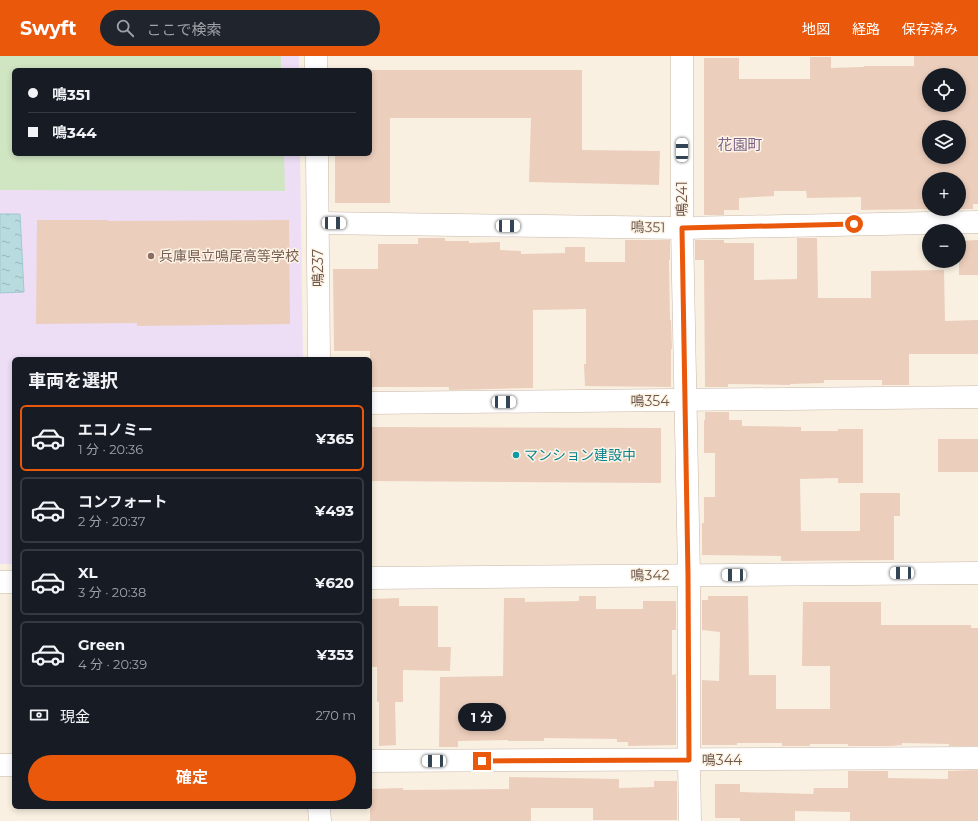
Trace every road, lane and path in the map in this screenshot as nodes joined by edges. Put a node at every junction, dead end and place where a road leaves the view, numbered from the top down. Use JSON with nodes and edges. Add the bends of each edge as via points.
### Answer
{"nodes":[{"id":1,"x":316,"y":56,"type":"edge"},
{"id":2,"x":682,"y":56,"type":"edge"},
{"id":3,"x":316,"y":68,"type":"edge"},
{"id":4,"x":317,"y":156,"type":"edge"},
{"id":5,"x":978,"y":222,"type":"edge"},
{"id":6,"x":318,"y":223,"type":"junction"},
{"id":7,"x":682,"y":228,"type":"junction"},
{"id":8,"x":319,"y":357,"type":"edge"},
{"id":9,"x":978,"y":397,"type":"edge"},
{"id":10,"x":685,"y":400,"type":"junction"},
{"id":11,"x":372,"y":402,"type":"edge"},
{"id":12,"x":978,"y":573,"type":"edge"},
{"id":13,"x":688,"y":575,"type":"junction"},
{"id":14,"x":372,"y":578,"type":"edge"},
{"id":15,"x":0,"y":582,"type":"edge"},
{"id":16,"x":12,"y":582,"type":"edge"},
{"id":17,"x":978,"y":758,"type":"edge"},
{"id":18,"x":689,"y":760,"type":"junction"},
{"id":19,"x":372,"y":761,"type":"edge"},
{"id":20,"x":0,"y":765,"type":"edge"},
{"id":21,"x":12,"y":765,"type":"edge"},
{"id":22,"x":320,"y":809,"type":"edge"},
{"id":23,"x":320,"y":821,"type":"edge"},
{"id":24,"x":690,"y":821,"type":"edge"}],
"edges":[{"from":1,"to":3,"type":"street"},
{"from":2,"to":7,"type":"street","name":"鳴241"},
{"from":4,"to":6,"type":"street","name":"鳴237"},
{"from":5,"to":7,"type":"street","name":"鳴351"},
{"from":6,"to":7,"type":"street","name":"鳴351"},
{"from":6,"to":8,"type":"street","name":"鳴237"},
{"from":7,"to":10,"type":"street","name":"鳴241"},
{"from":9,"to":10,"type":"street","name":"鳴354"},
{"from":10,"to":11,"type":"street","name":"鳴354"},
{"from":10,"to":13,"type":"street","name":"鳴241"},
{"from":12,"to":13,"type":"street","name":"鳴342"},
{"from":13,"to":14,"type":"street","name":"鳴342"},
{"from":13,"to":18,"type":"street","name":"鳴241"},
{"from":15,"to":16,"type":"street"},
{"from":17,"to":18,"type":"street","name":"鳴344"},
{"from":18,"to":19,"type":"street","name":"鳴344"},
{"from":18,"to":24,"type":"street","name":"鳴241"},
{"from":20,"to":21,"type":"street"},
{"from":22,"to":23,"type":"street"}]}
